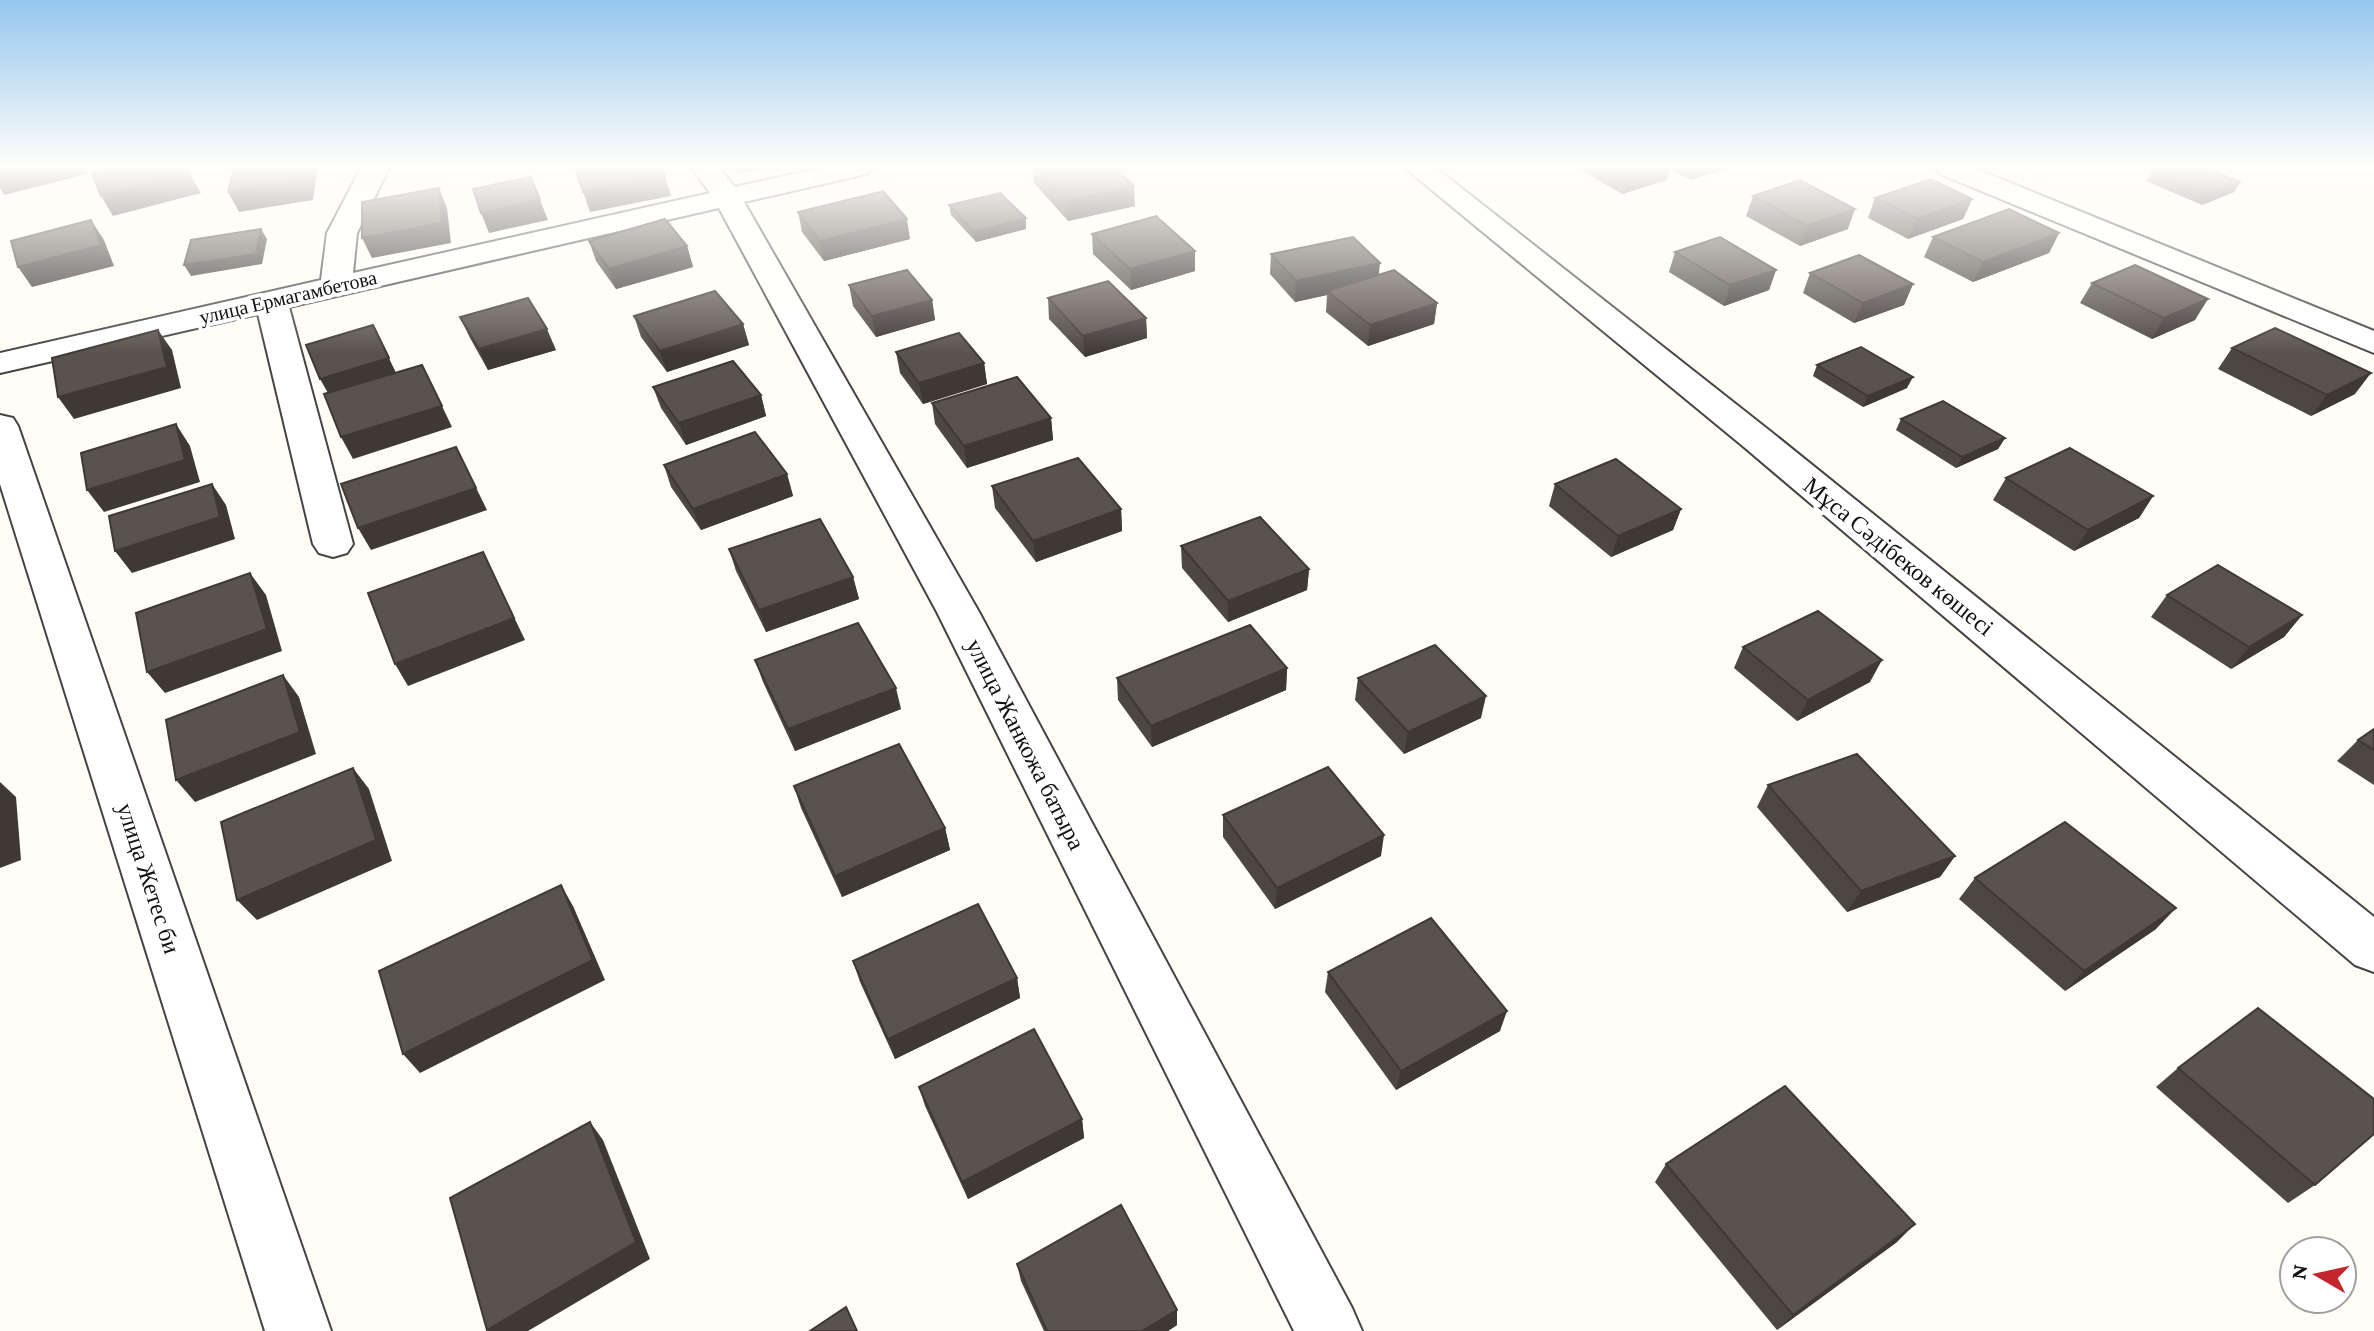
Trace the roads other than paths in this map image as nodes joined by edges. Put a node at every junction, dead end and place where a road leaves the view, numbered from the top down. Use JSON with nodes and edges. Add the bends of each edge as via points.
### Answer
{"nodes":[{"id":1,"x":343,"y":230,"type":"edge"},
{"id":2,"x":541,"y":230,"type":"edge"},
{"id":3,"x":744,"y":230,"type":"edge"},
{"id":4,"x":1496,"y":230,"type":"edge"},
{"id":5,"x":2100,"y":230,"type":"edge"},
{"id":6,"x":336,"y":286,"type":"junction"},
{"id":7,"x":271,"y":301,"type":"junction"},
{"id":8,"x":2374,"y":343,"type":"edge"},
{"id":9,"x":0,"y":363,"type":"edge"},
{"id":10,"x":0,"y":426,"type":"edge"},
{"id":11,"x":333,"y":544,"type":"dead end"},
{"id":12,"x":2374,"y":949,"type":"edge"},
{"id":13,"x":298,"y":1331,"type":"edge"},
{"id":14,"x":1329,"y":1331,"type":"edge"}],
"edges":[{"from":1,"to":6,"type":"street"},
{"from":2,"to":6,"type":"street","name":"улица Ермагамбетова"},
{"from":3,"to":14,"type":"street","name":"улица Жанкожа батыра","via":[[958,612]]},
{"from":4,"to":12,"type":"street","name":"Мұса Сәдібеков көшесі"},
{"from":5,"to":8,"type":"street"},
{"from":6,"to":7,"type":"street","name":"улица Ермагамбетова"},
{"from":7,"to":9,"type":"street","name":"улица Ермагамбетова"},
{"from":7,"to":11,"type":"street"},
{"from":10,"to":13,"type":"street","name":"улица Жетес би"}]}
